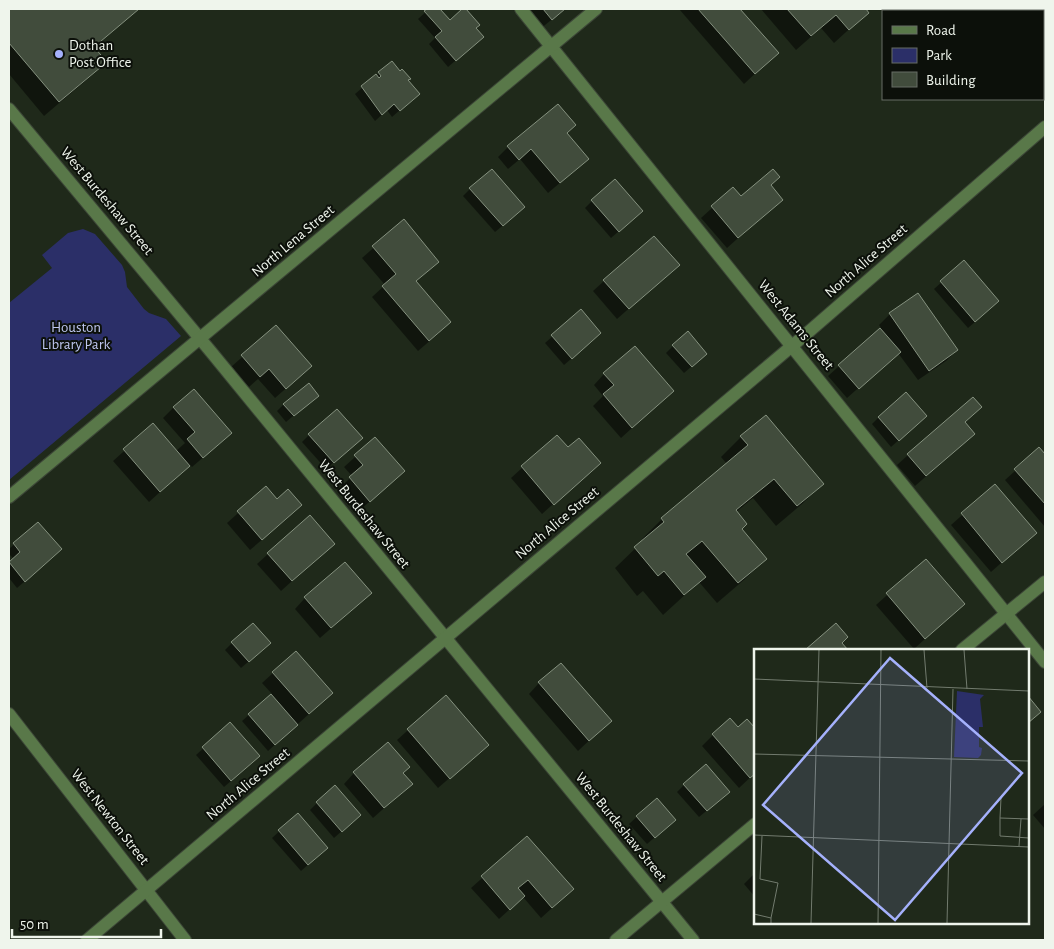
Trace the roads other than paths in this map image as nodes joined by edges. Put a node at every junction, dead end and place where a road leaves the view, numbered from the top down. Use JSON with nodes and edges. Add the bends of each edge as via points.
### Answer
{"nodes":[{"id":1,"x":521,"y":9,"type":"edge"},
{"id":2,"x":596,"y":9,"type":"edge"},
{"id":3,"x":551,"y":46,"type":"junction"},
{"id":4,"x":9,"y":109,"type":"edge"},
{"id":5,"x":1045,"y":128,"type":"edge"},
{"id":6,"x":200,"y":339,"type":"junction"},
{"id":7,"x":792,"y":346,"type":"junction"},
{"id":8,"x":9,"y":497,"type":"edge"},
{"id":9,"x":1045,"y":582,"type":"edge"},
{"id":10,"x":1007,"y":612,"type":"junction"},
{"id":11,"x":445,"y":639,"type":"junction"},
{"id":12,"x":963,"y":649,"type":"edge"},
{"id":13,"x":1045,"y":662,"type":"edge"},
{"id":14,"x":9,"y":714,"type":"edge"},
{"id":15,"x":754,"y":825,"type":"edge"},
{"id":16,"x":146,"y":891,"type":"junction"},
{"id":17,"x":662,"y":902,"type":"junction"},
{"id":18,"x":88,"y":940,"type":"edge"},
{"id":19,"x":185,"y":940,"type":"edge"},
{"id":20,"x":616,"y":940,"type":"edge"},
{"id":21,"x":693,"y":940,"type":"edge"}],
"edges":[{"from":1,"to":3,"type":"street","name":"West Adams Street"},
{"from":2,"to":3,"type":"street","name":"North Lena Street"},
{"from":3,"to":6,"type":"street","name":"North Lena Street"},
{"from":3,"to":7,"type":"street","name":"West Adams Street"},
{"from":4,"to":6,"type":"street","name":"West Burdeshaw Street"},
{"from":5,"to":7,"type":"street","name":"North Alice Street"},
{"from":6,"to":8,"type":"street","name":"North Lena Street"},
{"from":6,"to":11,"type":"street","name":"West Burdeshaw Street"},
{"from":7,"to":10,"type":"street","name":"West Adams Street"},
{"from":7,"to":11,"type":"street","name":"North Alice Street"},
{"from":9,"to":10,"type":"street"},
{"from":10,"to":12,"type":"street"},
{"from":10,"to":13,"type":"street","name":"West Adams Street"},
{"from":11,"to":16,"type":"street","name":"North Alice Street"},
{"from":11,"to":17,"type":"street","name":"West Burdeshaw Street"},
{"from":14,"to":16,"type":"street","name":"West Newton Street"},
{"from":15,"to":17,"type":"street"},
{"from":16,"to":18,"type":"street","name":"North Alice Street"},
{"from":16,"to":19,"type":"street","name":"West Newton Street"},
{"from":17,"to":20,"type":"street"},
{"from":17,"to":21,"type":"street","name":"West Burdeshaw Street"}]}
